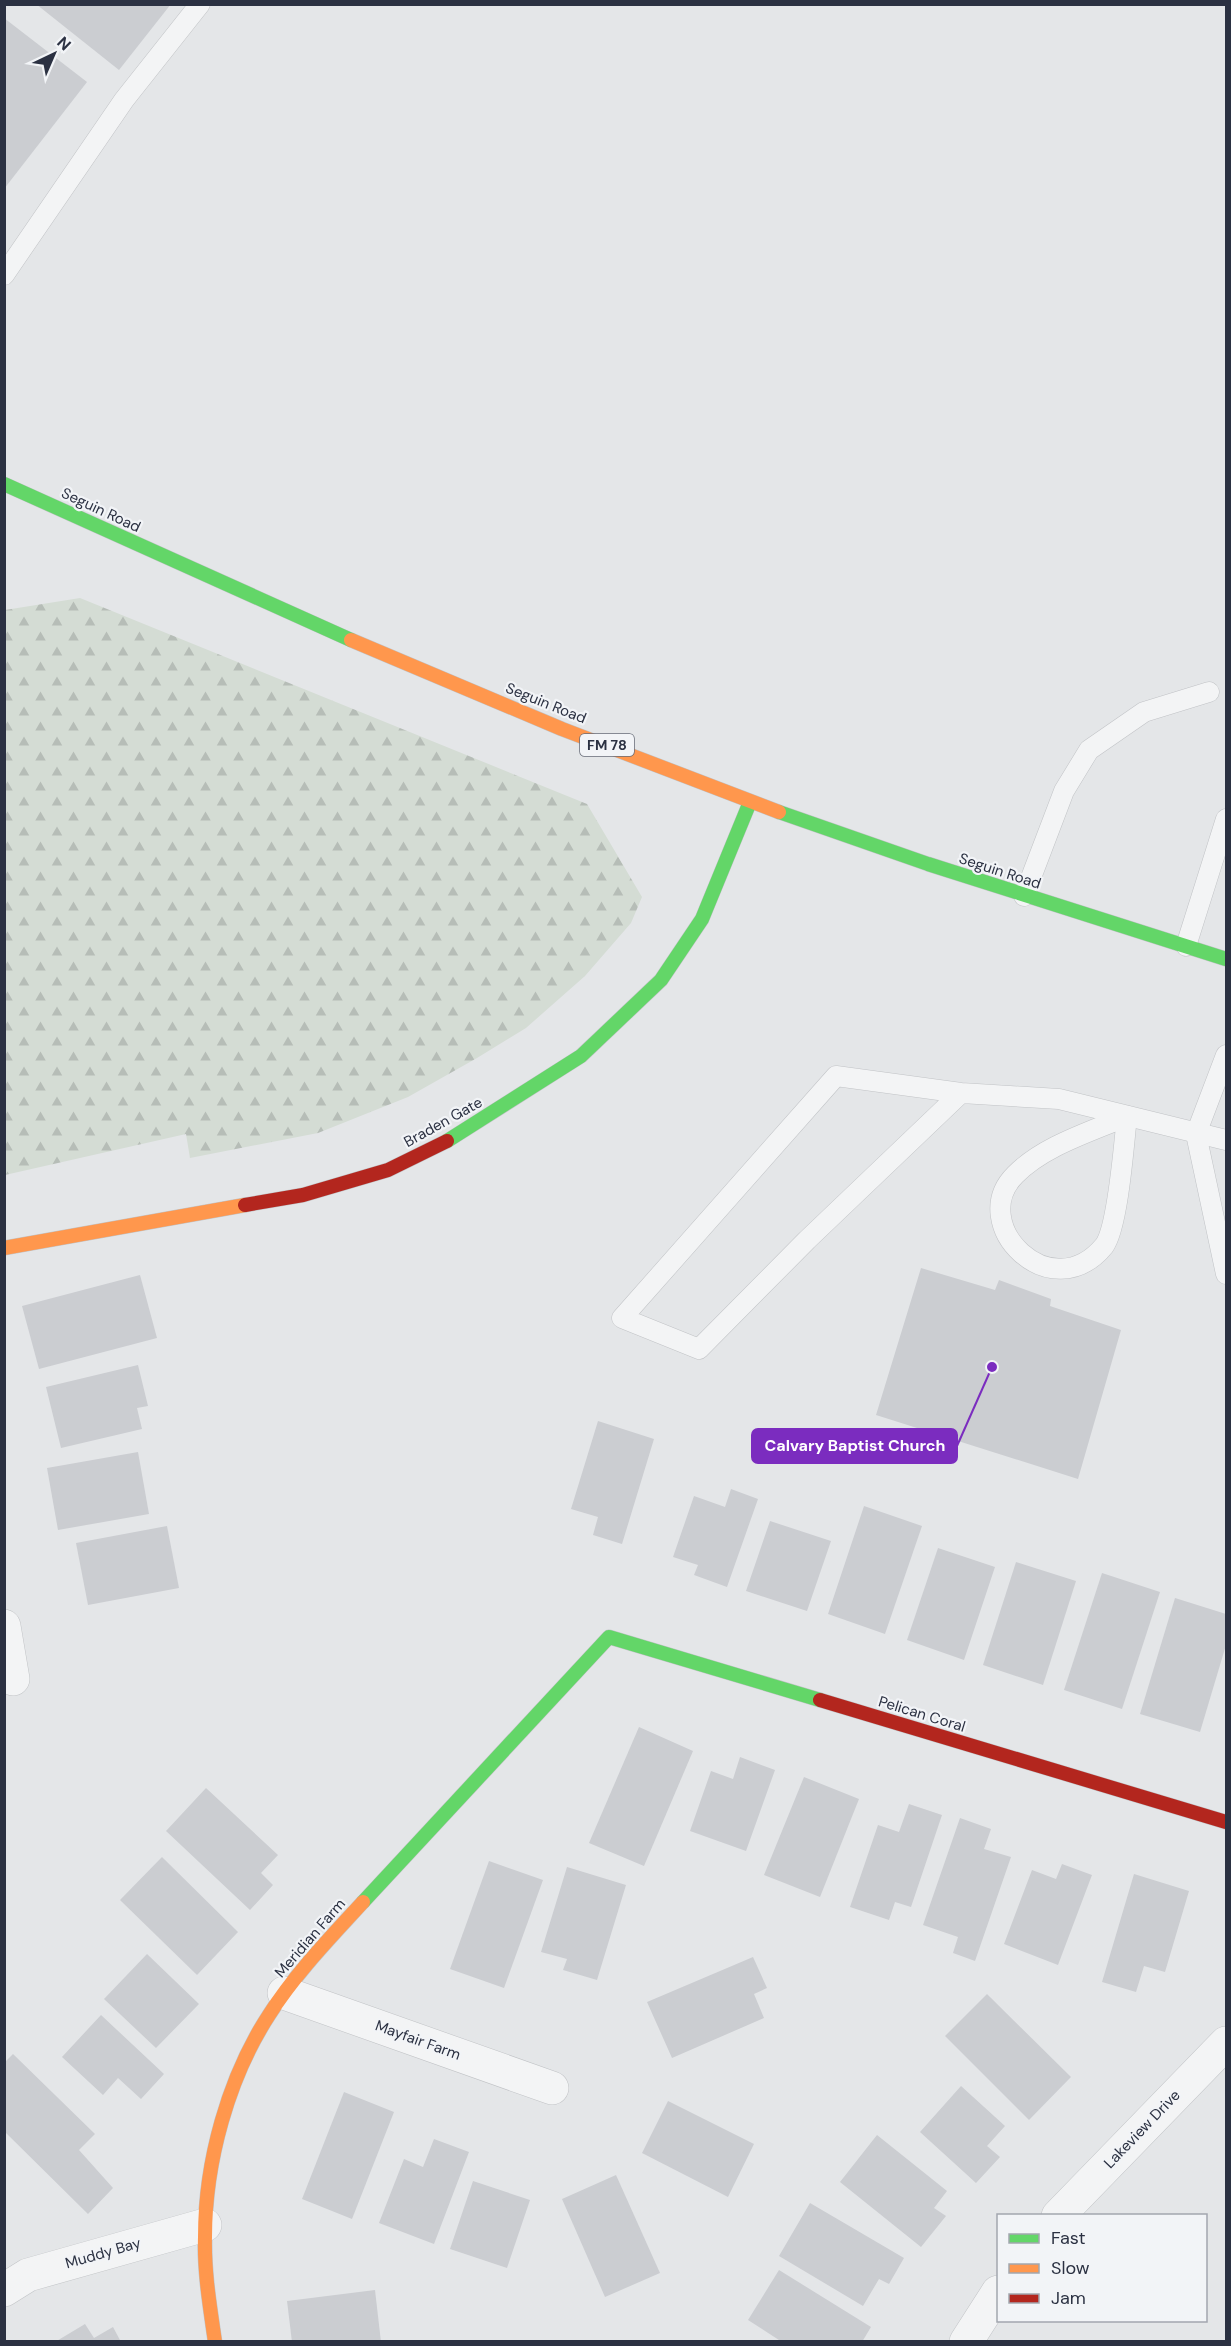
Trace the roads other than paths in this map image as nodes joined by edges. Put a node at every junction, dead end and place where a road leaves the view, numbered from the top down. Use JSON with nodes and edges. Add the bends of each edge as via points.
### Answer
{"nodes":[{"id":1,"x":200,"y":4,"type":"edge"},
{"id":2,"x":4,"y":274,"type":"edge"},
{"id":3,"x":4,"y":484,"type":"edge"},
{"id":4,"x":1209,"y":692,"type":"dead end"},
{"id":5,"x":750,"y":802,"type":"junction"},
{"id":6,"x":1227,"y":819,"type":"edge"},
{"id":7,"x":1024,"y":896,"type":"junction"},
{"id":8,"x":1186,"y":946,"type":"junction"},
{"id":9,"x":1227,"y":959,"type":"edge"},
{"id":10,"x":1227,"y":1055,"type":"edge"},
{"id":11,"x":961,"y":1093,"type":"junction"},
{"id":12,"x":1127,"y":1116,"type":"junction"},
{"id":13,"x":1196,"y":1134,"type":"junction"},
{"id":14,"x":1227,"y":1140,"type":"edge"},
{"id":15,"x":1220,"y":1220,"type":"edge"},
{"id":16,"x":4,"y":1248,"type":"edge"},
{"id":17,"x":1227,"y":1274,"type":"edge"},
{"id":18,"x":4,"y":1626,"type":"edge"},
{"id":19,"x":609,"y":1637,"type":"joint"},
{"id":20,"x":13,"y":1679,"type":"dead end"},
{"id":21,"x":1227,"y":1822,"type":"edge"},
{"id":22,"x":284,"y":1993,"type":"junction"},
{"id":23,"x":1227,"y":2043,"type":"edge"},
{"id":24,"x":552,"y":2088,"type":"dead end"},
{"id":25,"x":1060,"y":2214,"type":"edge"},
{"id":26,"x":205,"y":2225,"type":"junction"},
{"id":27,"x":4,"y":2290,"type":"edge"},
{"id":28,"x":997,"y":2295,"type":"edge"},
{"id":29,"x":215,"y":2342,"type":"edge"},
{"id":30,"x":966,"y":2342,"type":"edge"}],
"edges":[{"from":1,"to":2,"type":"lane","via":[[124,100]]},
{"from":3,"to":5,"type":"street","name":"Seguin Road","number":"FM 78","via":[[453,684]]},
{"from":4,"to":7,"type":"lane","via":[[1144,712],[1089,750],[1064,792]]},
{"from":5,"to":7,"type":"street","name":"Seguin Road","number":"FM 78"},
{"from":5,"to":16,"type":"street","name":"Braden Gate","via":[[702,919],[661,980],[581,1056],[462,1133],[388,1170],[303,1195]]},
{"from":6,"to":8,"type":"lane"},
{"from":7,"to":8,"type":"street","name":"Seguin Road","number":"FM 78"},
{"from":8,"to":9,"type":"street","name":"Seguin Road","number":"FM 78"},
{"from":10,"to":13,"type":"lane"},
{"from":11,"to":11,"type":"lane","via":[[836,1076],[622,1318],[699,1349]]},
{"from":11,"to":12,"type":"lane","via":[[1059,1099]]},
{"from":12,"to":12,"type":"lane","via":[[1071,1139],[1013,1176],[1002,1195],[1002,1211],[1004,1227],[1021,1256],[1057,1268],[1076,1266],[1106,1244],[1113,1224]]},
{"from":12,"to":13,"type":"lane"},
{"from":13,"to":14,"type":"lane"},
{"from":13,"to":15,"type":"lane"},
{"from":15,"to":17,"type":"lane"},
{"from":18,"to":20,"type":"street"},
{"from":19,"to":21,"type":"street","name":"Pelican Coral"},
{"from":19,"to":22,"type":"street","name":"Meridian Farm"},
{"from":22,"to":24,"type":"street","name":"Mayfair Farm"},
{"from":22,"to":26,"type":"street","name":"Meridian Farm","via":[[258,2034],[235,2090],[218,2142]]},
{"from":23,"to":25,"type":"street","name":"Lakeview Drive"},
{"from":26,"to":27,"type":"street","name":"Muddy Bay","via":[[28,2275]]},
{"from":26,"to":29,"type":"street","name":"Meridian Farm","via":[[206,2276]]},
{"from":28,"to":30,"type":"street"}]}
